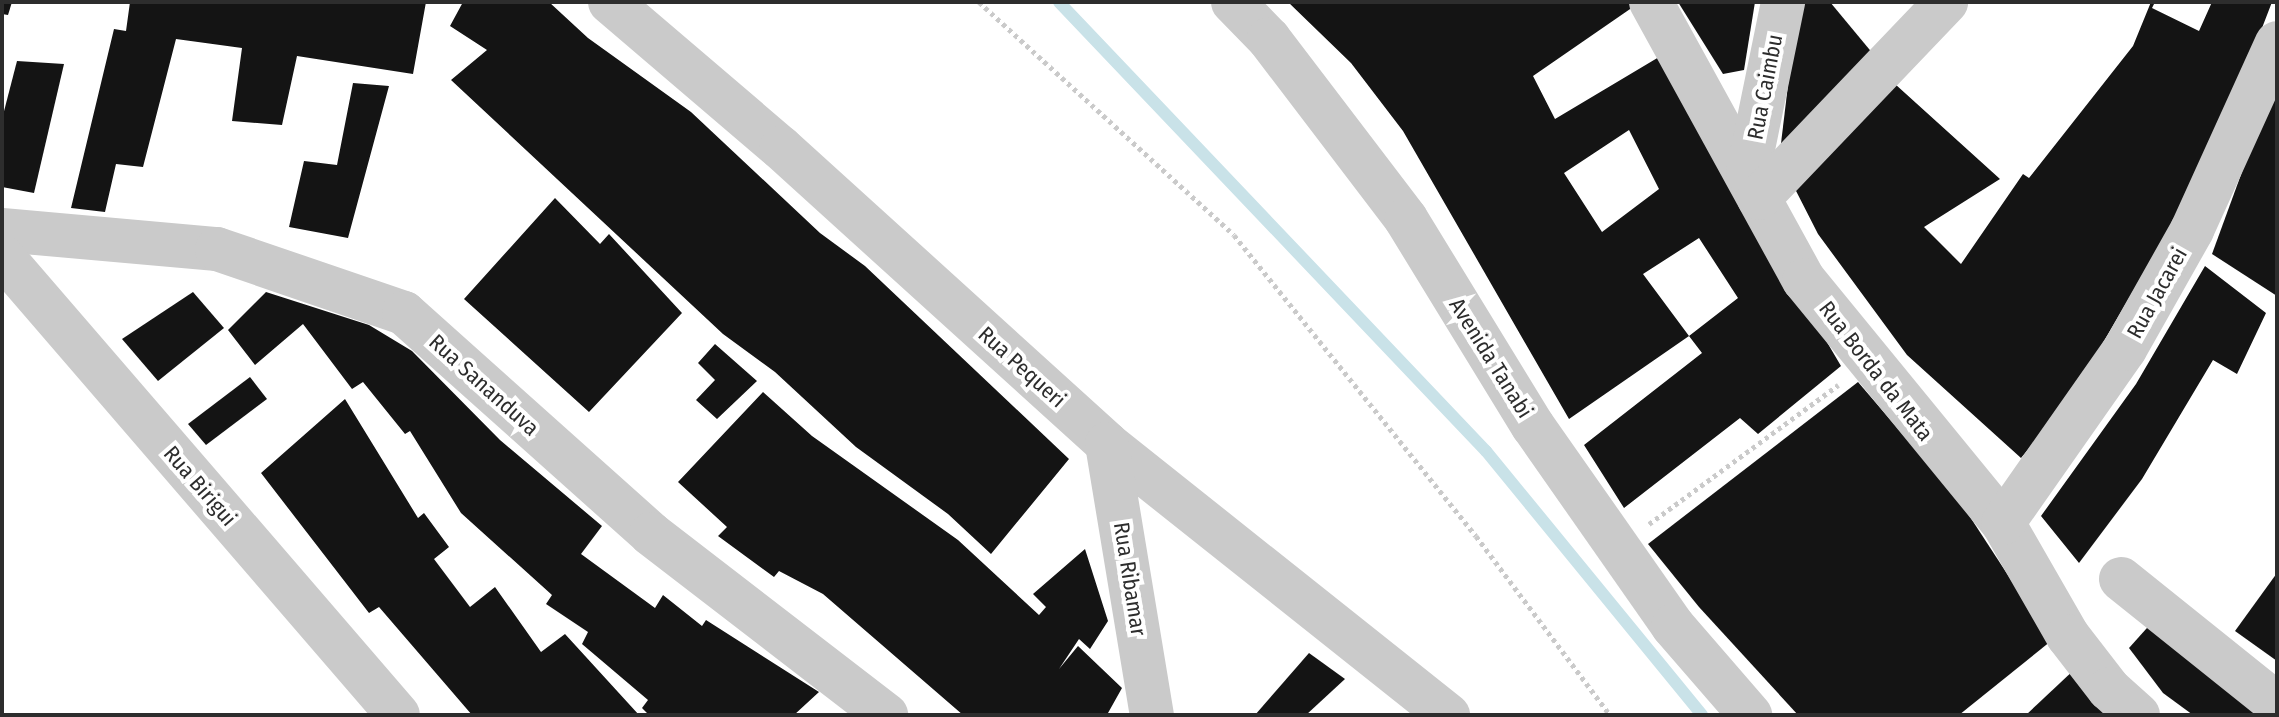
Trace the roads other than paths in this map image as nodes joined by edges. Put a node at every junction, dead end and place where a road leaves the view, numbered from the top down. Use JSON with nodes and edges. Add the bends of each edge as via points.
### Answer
{"nodes":[{"id":1,"x":610,"y":2,"type":"edge"},
{"id":2,"x":1233,"y":2,"type":"edge"},
{"id":3,"x":1651,"y":2,"type":"edge"},
{"id":4,"x":1783,"y":2,"type":"edge"},
{"id":5,"x":1946,"y":2,"type":"edge"},
{"id":6,"x":2277,"y":43,"type":"edge"},
{"id":7,"x":1753,"y":185,"type":"junction"},
{"id":8,"x":2,"y":230,"type":"edge"},
{"id":9,"x":2,"y":256,"type":"edge"},
{"id":10,"x":1107,"y":444,"type":"junction"},
{"id":11,"x":2003,"y":523,"type":"junction"},
{"id":12,"x":2121,"y":579,"type":"dead end"},
{"id":13,"x":2277,"y":704,"type":"edge"},
{"id":14,"x":398,"y":715,"type":"edge"},
{"id":15,"x":886,"y":715,"type":"edge"},
{"id":16,"x":1152,"y":715,"type":"edge"},
{"id":17,"x":1448,"y":715,"type":"edge"},
{"id":18,"x":1750,"y":715,"type":"edge"},
{"id":19,"x":2138,"y":715,"type":"edge"}],
"edges":[{"from":1,"to":10,"type":"street","name":"Rua Pequeri","via":[[781,148]]},
{"from":2,"to":18,"type":"street","name":"Avenida Tanabi","via":[[1269,39],[1406,219],[1550,451],[1673,626]]},
{"from":3,"to":7,"type":"street","name":"Rua Borda da Mata"},
{"from":4,"to":7,"type":"street","name":"Rua Caimbu"},
{"from":5,"to":7,"type":"street"},
{"from":6,"to":11,"type":"street","name":"Rua Jacarei","via":[[2192,230],[2132,336]]},
{"from":7,"to":11,"type":"street","name":"Rua Borda da Mata","via":[[1804,280]]},
{"from":8,"to":15,"type":"street","name":"Rua Sananduva","via":[[217,249],[404,313],[651,534]]},
{"from":9,"to":14,"type":"street","name":"Rua Birigui"},
{"from":10,"to":16,"type":"street","name":"Rua Ribamar"},
{"from":10,"to":17,"type":"street","name":"Rua Pequeri"},
{"from":11,"to":19,"type":"street","name":"Rua Borda da Mata","via":[[2068,636],[2109,689]]},
{"from":12,"to":13,"type":"street"}]}
